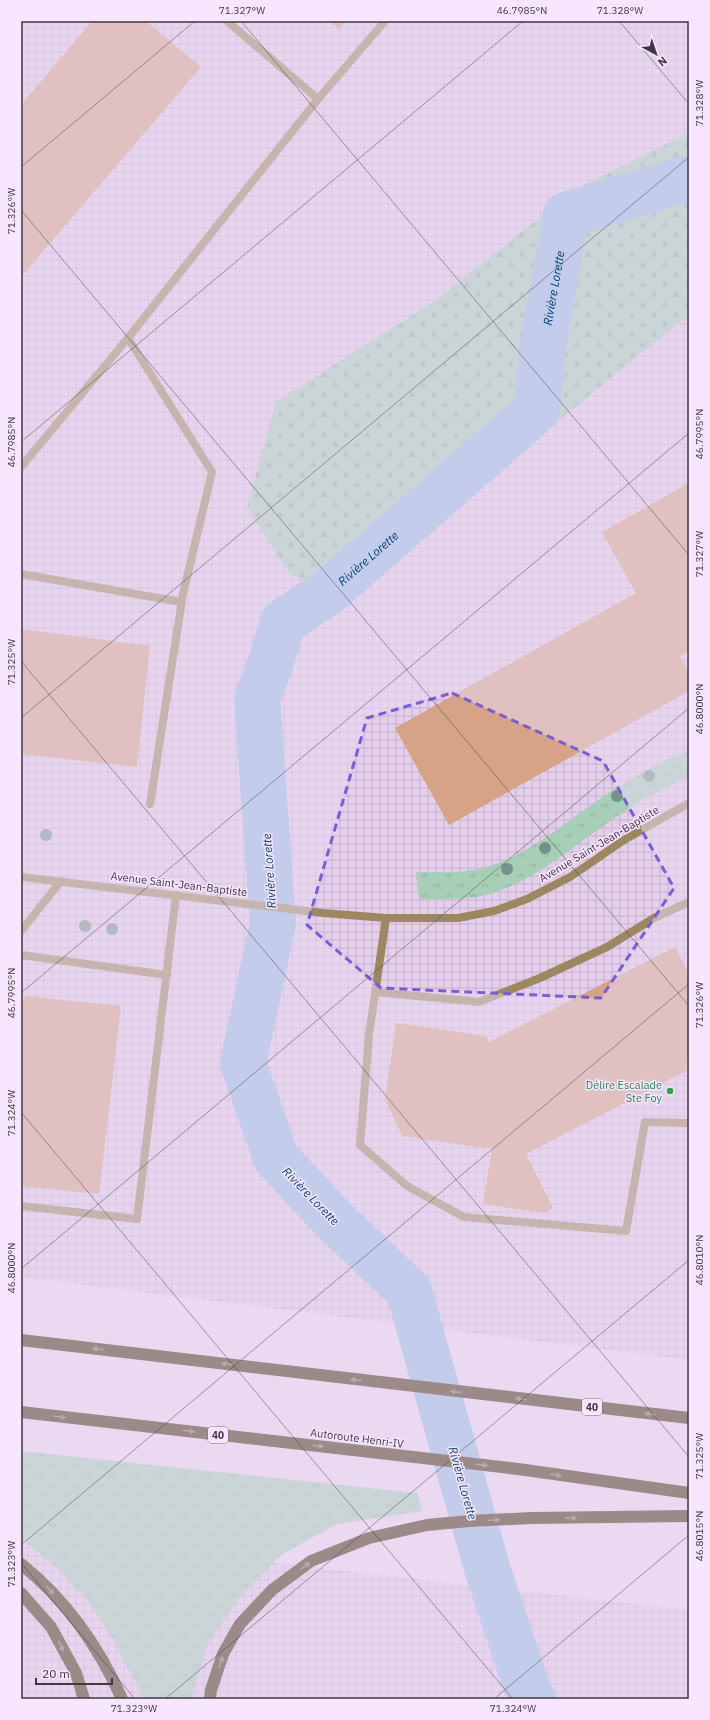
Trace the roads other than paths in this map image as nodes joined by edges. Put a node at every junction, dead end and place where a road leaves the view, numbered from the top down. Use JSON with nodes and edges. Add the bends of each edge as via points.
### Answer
{"nodes":[{"id":1,"x":227,"y":21,"type":"edge"},
{"id":2,"x":385,"y":21,"type":"edge"},
{"id":3,"x":318,"y":99,"type":"junction"},
{"id":4,"x":128,"y":338,"type":"junction"},
{"id":5,"x":21,"y":467,"type":"edge"},
{"id":6,"x":21,"y":574,"type":"edge"},
{"id":7,"x":181,"y":602,"type":"junction"},
{"id":8,"x":689,"y":803,"type":"edge"},
{"id":9,"x":150,"y":804,"type":"dead end"},
{"id":10,"x":21,"y":877,"type":"edge"},
{"id":11,"x":61,"y":881,"type":"junction"},
{"id":12,"x":176,"y":895,"type":"junction"},
{"id":13,"x":689,"y":902,"type":"edge"},
{"id":14,"x":386,"y":918,"type":"junction"},
{"id":15,"x":21,"y":931,"type":"edge"},
{"id":16,"x":21,"y":955,"type":"edge"},
{"id":17,"x":167,"y":975,"type":"junction"},
{"id":18,"x":375,"y":992,"type":"junction"},
{"id":19,"x":689,"y":1123,"type":"edge"},
{"id":20,"x":21,"y":1206,"type":"edge"},
{"id":21,"x":21,"y":1340,"type":"edge"},
{"id":22,"x":21,"y":1412,"type":"edge"},
{"id":23,"x":689,"y":1418,"type":"edge"},
{"id":24,"x":689,"y":1493,"type":"edge"},
{"id":25,"x":689,"y":1516,"type":"edge"},
{"id":26,"x":21,"y":1564,"type":"edge"},
{"id":27,"x":21,"y":1593,"type":"edge"},
{"id":28,"x":84,"y":1699,"type":"edge"},
{"id":29,"x":122,"y":1699,"type":"edge"},
{"id":30,"x":210,"y":1699,"type":"edge"}],
"edges":[{"from":1,"to":3,"type":"street"},
{"from":2,"to":3,"type":"street"},
{"from":3,"to":4,"type":"street"},
{"from":4,"to":5,"type":"street"},
{"from":4,"to":7,"type":"street","via":[[212,472]]},
{"from":6,"to":7,"type":"street"},
{"from":7,"to":9,"type":"street"},
{"from":8,"to":14,"type":"street","name":"Avenue Saint-Jean-Baptiste","via":[[624,840],[570,877],[527,899],[494,911],[458,918]]},
{"from":10,"to":11,"type":"street","name":"Avenue Saint-Jean-Baptiste"},
{"from":11,"to":12,"type":"street","name":"Avenue Saint-Jean-Baptiste"},
{"from":11,"to":15,"type":"street"},
{"from":12,"to":14,"type":"street","name":"Avenue Saint-Jean-Baptiste"},
{"from":12,"to":17,"type":"street"},
{"from":13,"to":18,"type":"street","via":[[654,918],[601,950],[479,1002]]},
{"from":14,"to":18,"type":"street"},
{"from":16,"to":17,"type":"street"},
{"from":17,"to":20,"type":"street","via":[[137,1219]]},
{"from":18,"to":19,"type":"street","via":[[360,1145],[407,1186],[464,1217],[626,1231],[645,1122]]},
{"from":23,"to":21,"type":"highway","number":"40","one_way":true},
{"from":22,"to":24,"type":"highway","name":"Autoroute Henri-IV","number":"40","one_way":true,"via":[[518,1469]]},
{"from":30,"to":25,"type":"highway","one_way":true,"via":[[223,1654],[240,1624],[272,1590],[311,1561],[369,1538],[427,1525],[469,1521]]},
{"from":26,"to":29,"type":"highway","one_way":true,"via":[[41,1580],[72,1613],[96,1648]]},
{"from":27,"to":28,"type":"highway","one_way":true,"via":[[51,1626],[76,1673]]}]}
